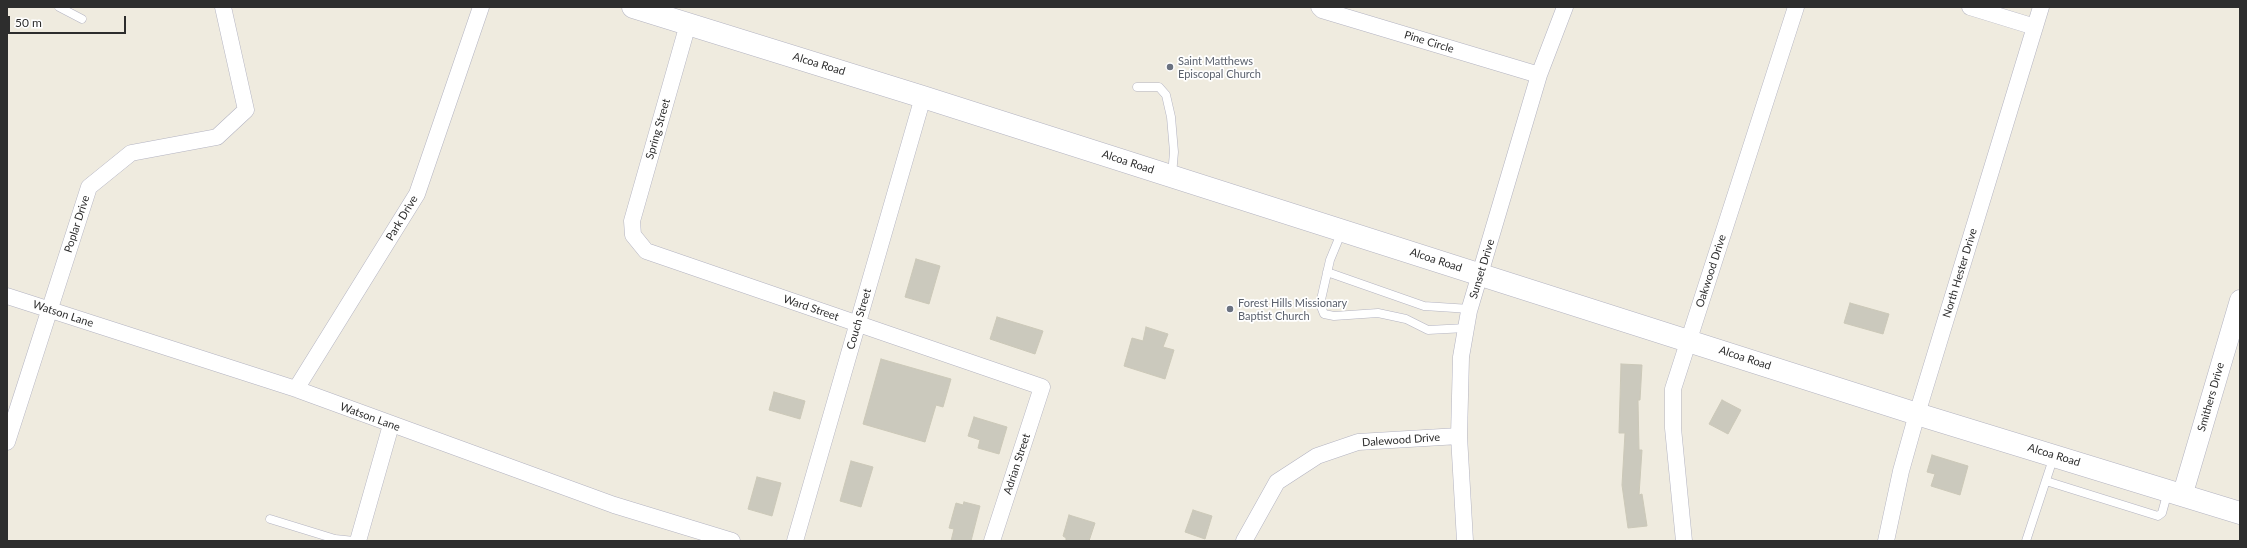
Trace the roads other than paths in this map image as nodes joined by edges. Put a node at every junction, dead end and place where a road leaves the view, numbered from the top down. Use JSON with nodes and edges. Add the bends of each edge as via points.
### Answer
{"nodes":[{"id":1,"x":59,"y":7,"type":"edge"},
{"id":2,"x":223,"y":7,"type":"edge"},
{"id":3,"x":480,"y":7,"type":"edge"},
{"id":4,"x":633,"y":7,"type":"edge"},
{"id":5,"x":1319,"y":7,"type":"edge"},
{"id":6,"x":1566,"y":7,"type":"edge"},
{"id":7,"x":1796,"y":7,"type":"edge"},
{"id":8,"x":1970,"y":7,"type":"edge"},
{"id":9,"x":2041,"y":7,"type":"edge"},
{"id":10,"x":82,"y":19,"type":"dead end"},
{"id":11,"x":688,"y":24,"type":"junction"},
{"id":12,"x":2035,"y":27,"type":"junction"},
{"id":13,"x":1540,"y":75,"type":"junction"},
{"id":14,"x":1137,"y":86,"type":"dead end"},
{"id":15,"x":923,"y":97,"type":"junction"},
{"id":16,"x":1172,"y":176,"type":"junction"},
{"id":17,"x":1342,"y":230,"type":"junction"},
{"id":18,"x":633,"y":234,"type":"joint"},
{"id":19,"x":1327,"y":272,"type":"junction"},
{"id":20,"x":1482,"y":275,"type":"junction"},
{"id":21,"x":7,"y":296,"type":"edge"},
{"id":22,"x":2240,"y":300,"type":"edge"},
{"id":23,"x":49,"y":309,"type":"junction"},
{"id":24,"x":1470,"y":309,"type":"junction"},
{"id":25,"x":857,"y":324,"type":"junction"},
{"id":26,"x":1466,"y":328,"type":"junction"},
{"id":27,"x":1689,"y":340,"type":"junction"},
{"id":28,"x":1042,"y":387,"type":"joint"},
{"id":29,"x":296,"y":389,"type":"junction"},
{"id":30,"x":1917,"y":414,"type":"junction"},
{"id":31,"x":391,"y":425,"type":"junction"},
{"id":32,"x":1459,"y":436,"type":"junction"},
{"id":33,"x":7,"y":442,"type":"edge"},
{"id":34,"x":2054,"y":455,"type":"junction"},
{"id":35,"x":2046,"y":481,"type":"junction"},
{"id":36,"x":2176,"y":492,"type":"junction"},
{"id":37,"x":2240,"y":513,"type":"edge"},
{"id":38,"x":270,"y":519,"type":"dead end"},
{"id":39,"x":354,"y":541,"type":"edge"},
{"id":40,"x":358,"y":541,"type":"edge"},
{"id":41,"x":732,"y":541,"type":"edge"},
{"id":42,"x":795,"y":541,"type":"edge"},
{"id":43,"x":992,"y":541,"type":"edge"},
{"id":44,"x":1244,"y":541,"type":"edge"},
{"id":45,"x":1465,"y":541,"type":"edge"},
{"id":46,"x":1684,"y":541,"type":"edge"},
{"id":47,"x":1886,"y":541,"type":"edge"},
{"id":48,"x":2026,"y":541,"type":"edge"}],
"edges":[{"from":1,"to":10,"type":"lane"},
{"from":2,"to":23,"type":"street","name":"Poplar Drive","via":[[246,110],[217,137],[131,153],[89,186]]},
{"from":3,"to":29,"type":"street","name":"Park Drive","via":[[417,194]]},
{"from":4,"to":11,"type":"main road","name":"Alcoa Road"},
{"from":5,"to":13,"type":"street","name":"Pine Circle"},
{"from":6,"to":13,"type":"street","name":"Sunset Drive"},
{"from":7,"to":27,"type":"street","name":"Oakwood Drive"},
{"from":8,"to":12,"type":"street"},
{"from":9,"to":12,"type":"street","name":"North Hester Drive"},
{"from":11,"to":15,"type":"main road","name":"Alcoa Road"},
{"from":11,"to":18,"type":"street","name":"Spring Street","via":[[632,220]]},
{"from":12,"to":30,"type":"street","name":"North Hester Drive"},
{"from":13,"to":20,"type":"street","name":"Sunset Drive"},
{"from":14,"to":16,"type":"lane","via":[[1159,87],[1166,94],[1174,152]]},
{"from":15,"to":16,"type":"main road","name":"Alcoa Road"},
{"from":15,"to":25,"type":"street","name":"Couch Street"},
{"from":16,"to":17,"type":"main road","name":"Alcoa Road"},
{"from":17,"to":19,"type":"lane"},
{"from":17,"to":20,"type":"main road","name":"Alcoa Road"},
{"from":18,"to":25,"type":"street","name":"Ward Street","via":[[646,251]]},
{"from":19,"to":24,"type":"lane","via":[[1424,306]]},
{"from":19,"to":26,"type":"lane","via":[[1320,304],[1324,314],[1334,316],[1378,313],[1406,319],[1428,330]]},
{"from":20,"to":24,"type":"street","name":"Sunset Drive"},
{"from":20,"to":27,"type":"main road","name":"Alcoa Road"},
{"from":21,"to":23,"type":"street","name":"Watson Lane"},
{"from":22,"to":36,"type":"street","name":"Smithers Drive"},
{"from":23,"to":29,"type":"street","name":"Watson Lane"},
{"from":23,"to":33,"type":"street","name":"Poplar Drive"},
{"from":24,"to":26,"type":"street","name":"Sunset Drive"},
{"from":25,"to":28,"type":"street","name":"Ward Street"},
{"from":25,"to":42,"type":"street","name":"Couch Street"},
{"from":26,"to":32,"type":"street","name":"Sunset Drive","via":[[1461,357]]},
{"from":27,"to":30,"type":"main road","name":"Alcoa Road"},
{"from":27,"to":46,"type":"street","name":"Oakwood Drive","via":[[1672,389],[1673,428]]},
{"from":28,"to":43,"type":"street","name":"Adrian Street"},
{"from":29,"to":31,"type":"street","name":"Watson Lane"},
{"from":30,"to":34,"type":"main road","name":"Alcoa Road"},
{"from":30,"to":47,"type":"street","name":"North Hester Drive","via":[[1901,471]]},
{"from":31,"to":40,"type":"street"},
{"from":31,"to":41,"type":"street","name":"Watson Lane","via":[[614,505]]},
{"from":32,"to":44,"type":"street","name":"Dalewood Drive","via":[[1358,442],[1317,456],[1277,482]]},
{"from":32,"to":45,"type":"street","name":"Sunset Drive"},
{"from":34,"to":35,"type":"lane"},
{"from":34,"to":36,"type":"main road","name":"Alcoa Road"},
{"from":35,"to":36,"type":"lane","via":[[2158,516]]},
{"from":35,"to":48,"type":"lane"},
{"from":36,"to":37,"type":"main road","name":"Alcoa Road"},
{"from":38,"to":39,"type":"lane","via":[[335,539]]}]}
